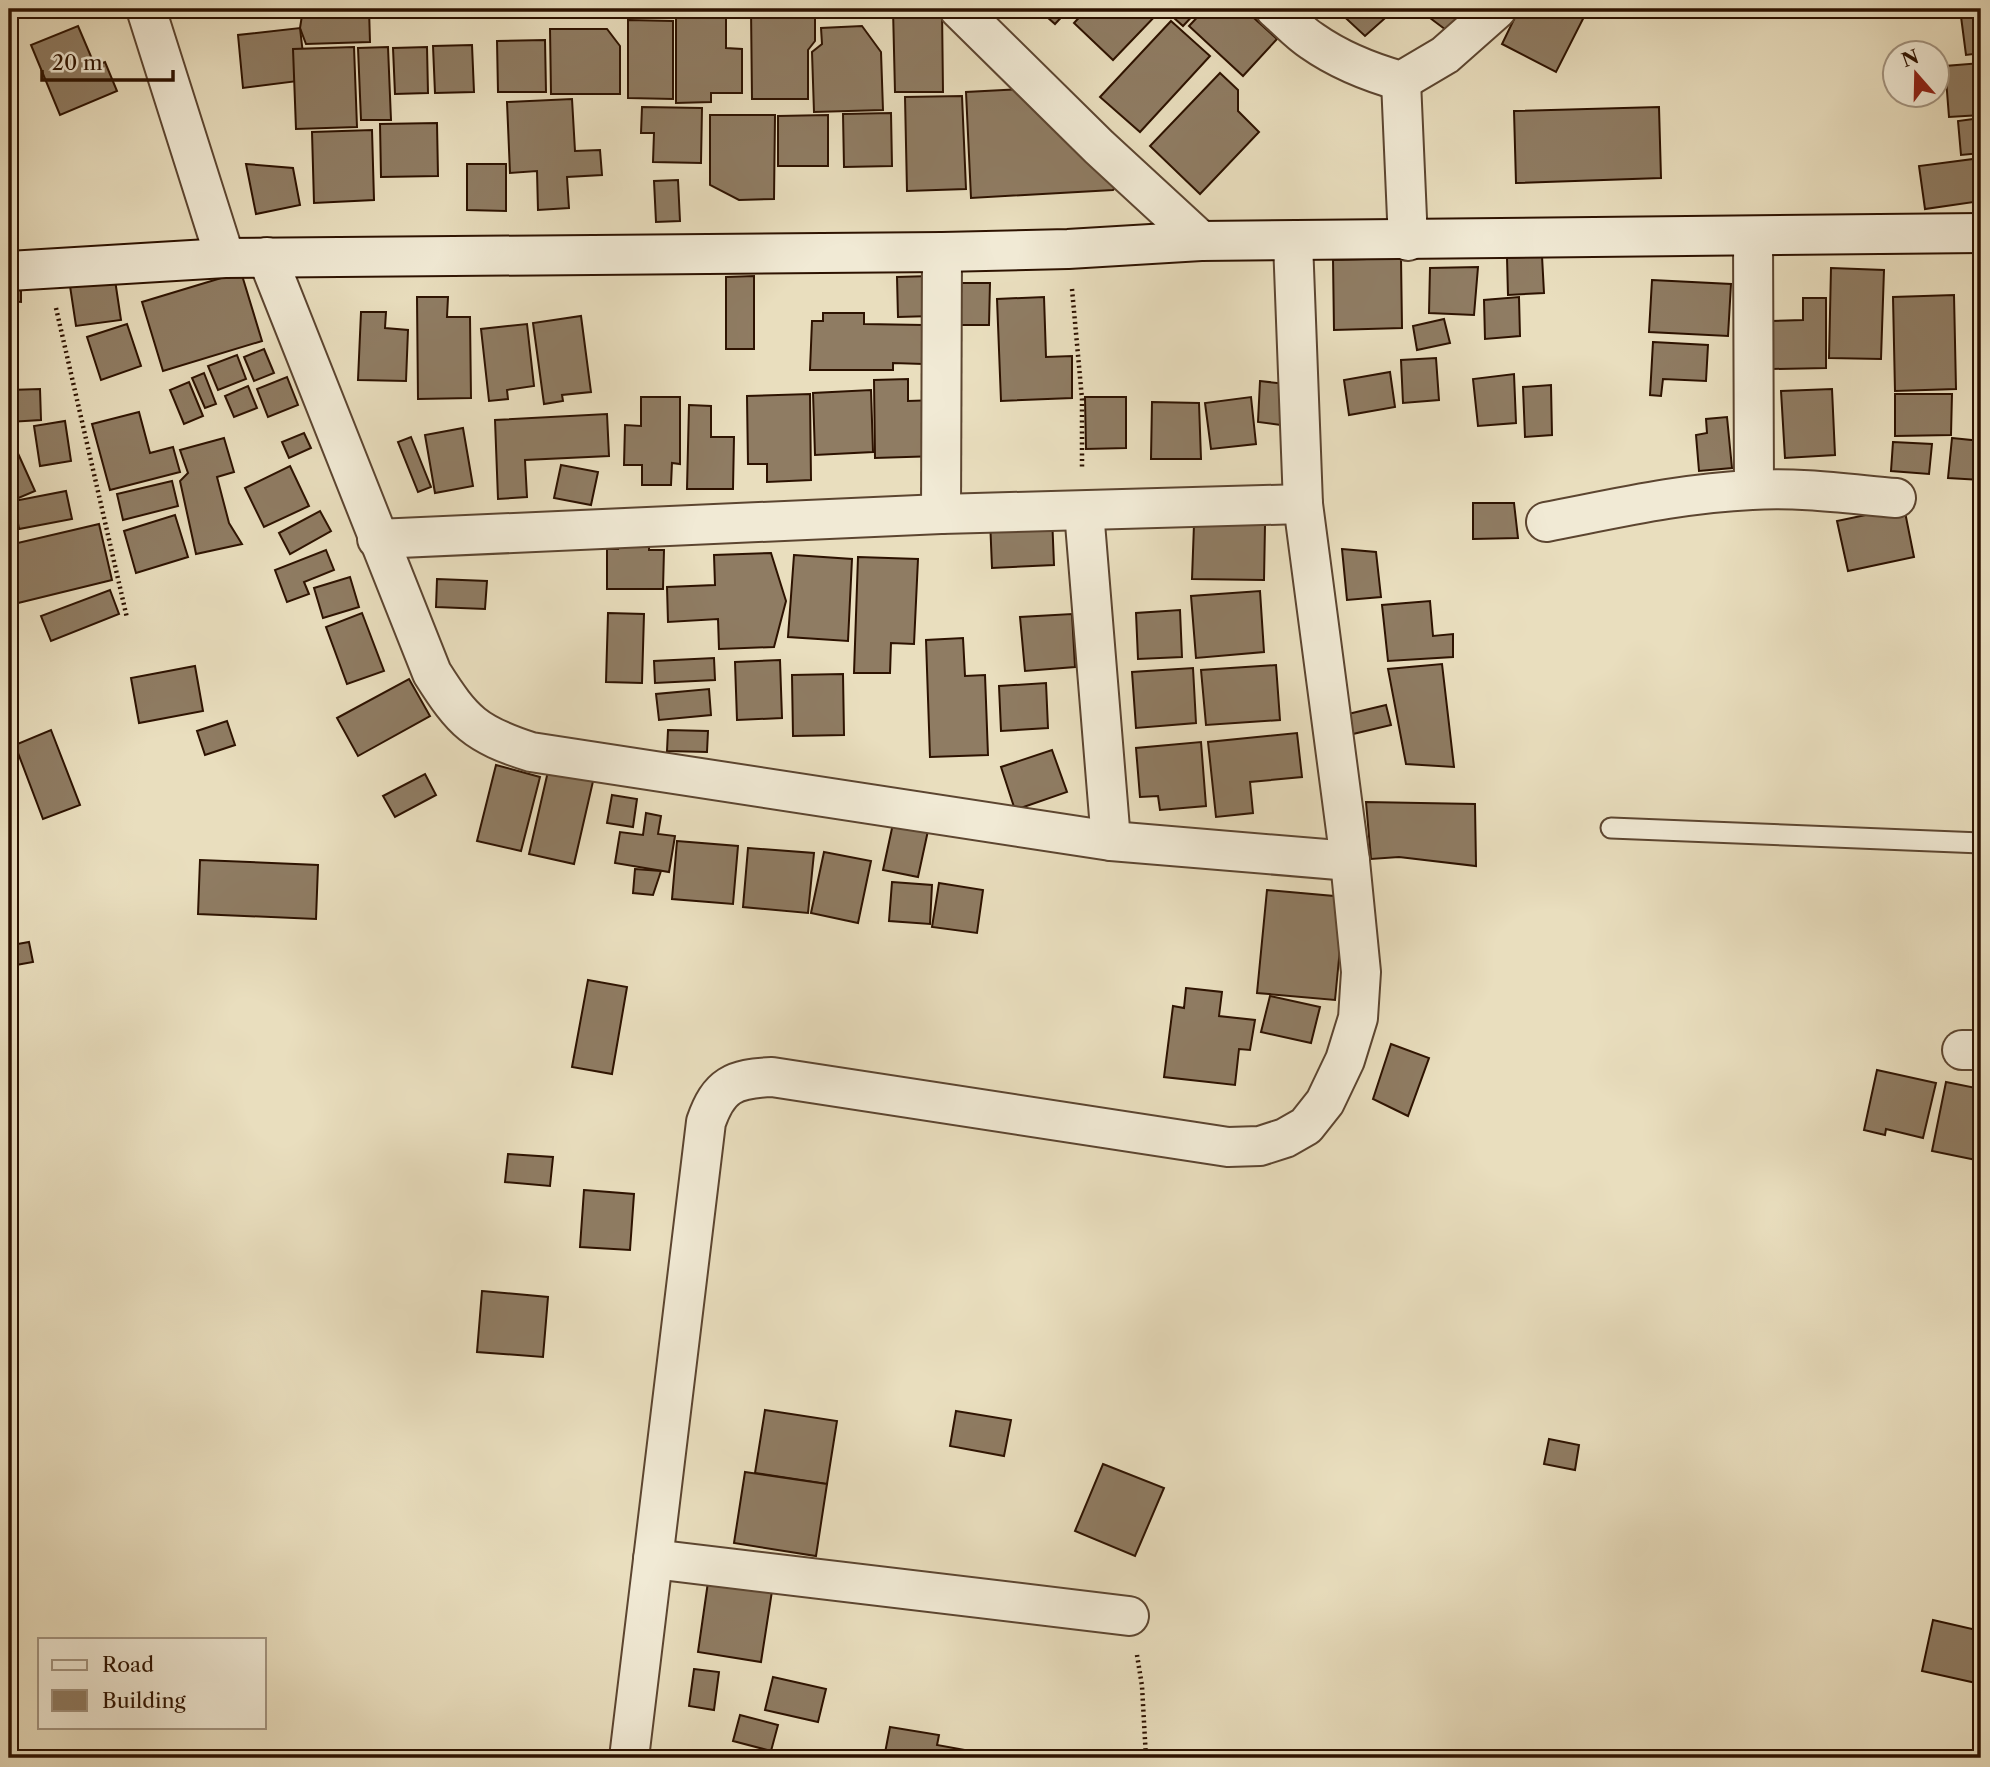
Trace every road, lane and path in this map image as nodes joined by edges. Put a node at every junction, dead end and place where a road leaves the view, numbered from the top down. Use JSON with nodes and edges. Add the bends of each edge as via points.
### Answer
{"nodes":[{"id":1,"x":146,"y":9,"type":"edge"},
{"id":2,"x":959,"y":9,"type":"edge"},
{"id":3,"x":1275,"y":9,"type":"edge"},
{"id":4,"x":1497,"y":9,"type":"edge"},
{"id":5,"x":1401,"y":81,"type":"junction"},
{"id":6,"x":1981,"y":233,"type":"edge"},
{"id":7,"x":1753,"y":236,"type":"junction"},
{"id":8,"x":1201,"y":241,"type":"junction"},
{"id":9,"x":1408,"y":241,"type":"junction"},
{"id":10,"x":1293,"y":242,"type":"junction"},
{"id":11,"x":1068,"y":249,"type":"junction"},
{"id":12,"x":942,"y":251,"type":"junction"},
{"id":13,"x":267,"y":257,"type":"junction"},
{"id":14,"x":225,"y":258,"type":"junction"},
{"id":15,"x":47,"y":269,"type":"junction"},
{"id":16,"x":9,"y":271,"type":"edge"},
{"id":17,"x":1754,"y":489,"type":"junction"},
{"id":18,"x":1896,"y":498,"type":"dead end"},
{"id":19,"x":1303,"y":504,"type":"junction"},
{"id":20,"x":1084,"y":511,"type":"junction"},
{"id":21,"x":941,"y":514,"type":"junction"},
{"id":22,"x":1546,"y":522,"type":"dead end"},
{"id":23,"x":377,"y":539,"type":"junction"},
{"id":24,"x":127,"y":618,"type":"dead end"},
{"id":25,"x":1611,"y":828,"type":"dead end"},
{"id":26,"x":1111,"y":841,"type":"junction"},
{"id":27,"x":1981,"y":843,"type":"edge"},
{"id":28,"x":1350,"y":861,"type":"junction"},
{"id":29,"x":653,"y":1559,"type":"junction"},
{"id":30,"x":1129,"y":1616,"type":"joint"},
{"id":31,"x":629,"y":1758,"type":"edge"},
{"id":32,"x":1146,"y":1758,"type":"edge"}],
"edges":[{"from":1,"to":14,"type":"street"},
{"from":2,"to":8,"type":"street"},
{"from":3,"to":5,"type":"street","via":[[1310,41],[1369,71]]},
{"from":4,"to":5,"type":"street","via":[[1445,55]]},
{"from":5,"to":9,"type":"street"},
{"from":6,"to":7,"type":"street"},
{"from":7,"to":9,"type":"street"},
{"from":7,"to":17,"type":"street"},
{"from":8,"to":10,"type":"street"},
{"from":8,"to":11,"type":"street"},
{"from":9,"to":10,"type":"street"},
{"from":10,"to":19,"type":"street"},
{"from":11,"to":12,"type":"street"},
{"from":11,"to":20,"type":"path","via":[[1082,399]]},
{"from":12,"to":13,"type":"street"},
{"from":12,"to":21,"type":"street"},
{"from":13,"to":14,"type":"street"},
{"from":13,"to":23,"type":"street"},
{"from":14,"to":15,"type":"street"},
{"from":15,"to":16,"type":"street"},
{"from":15,"to":24,"type":"path"},
{"from":17,"to":18,"type":"street"},
{"from":17,"to":22,"type":"street","via":[[1693,495]]},
{"from":19,"to":20,"type":"street"},
{"from":19,"to":28,"type":"street"},
{"from":20,"to":21,"type":"street"},
{"from":20,"to":26,"type":"street"},
{"from":21,"to":23,"type":"street"},
{"from":23,"to":26,"type":"street","via":[[432,673],[449,701],[474,727],[498,741],[531,752]]},
{"from":25,"to":27,"type":"lane"},
{"from":26,"to":28,"type":"street"},
{"from":28,"to":29,"type":"street","via":[[1361,972],[1358,1018],[1325,1102],[1306,1126],[1285,1138],[1260,1146],[1228,1147],[772,1077],[750,1078],[729,1086],[714,1100],[706,1122]]},
{"from":29,"to":30,"type":"street"},
{"from":29,"to":31,"type":"street"},
{"from":30,"to":32,"type":"path","via":[[1142,1686]]}]}
